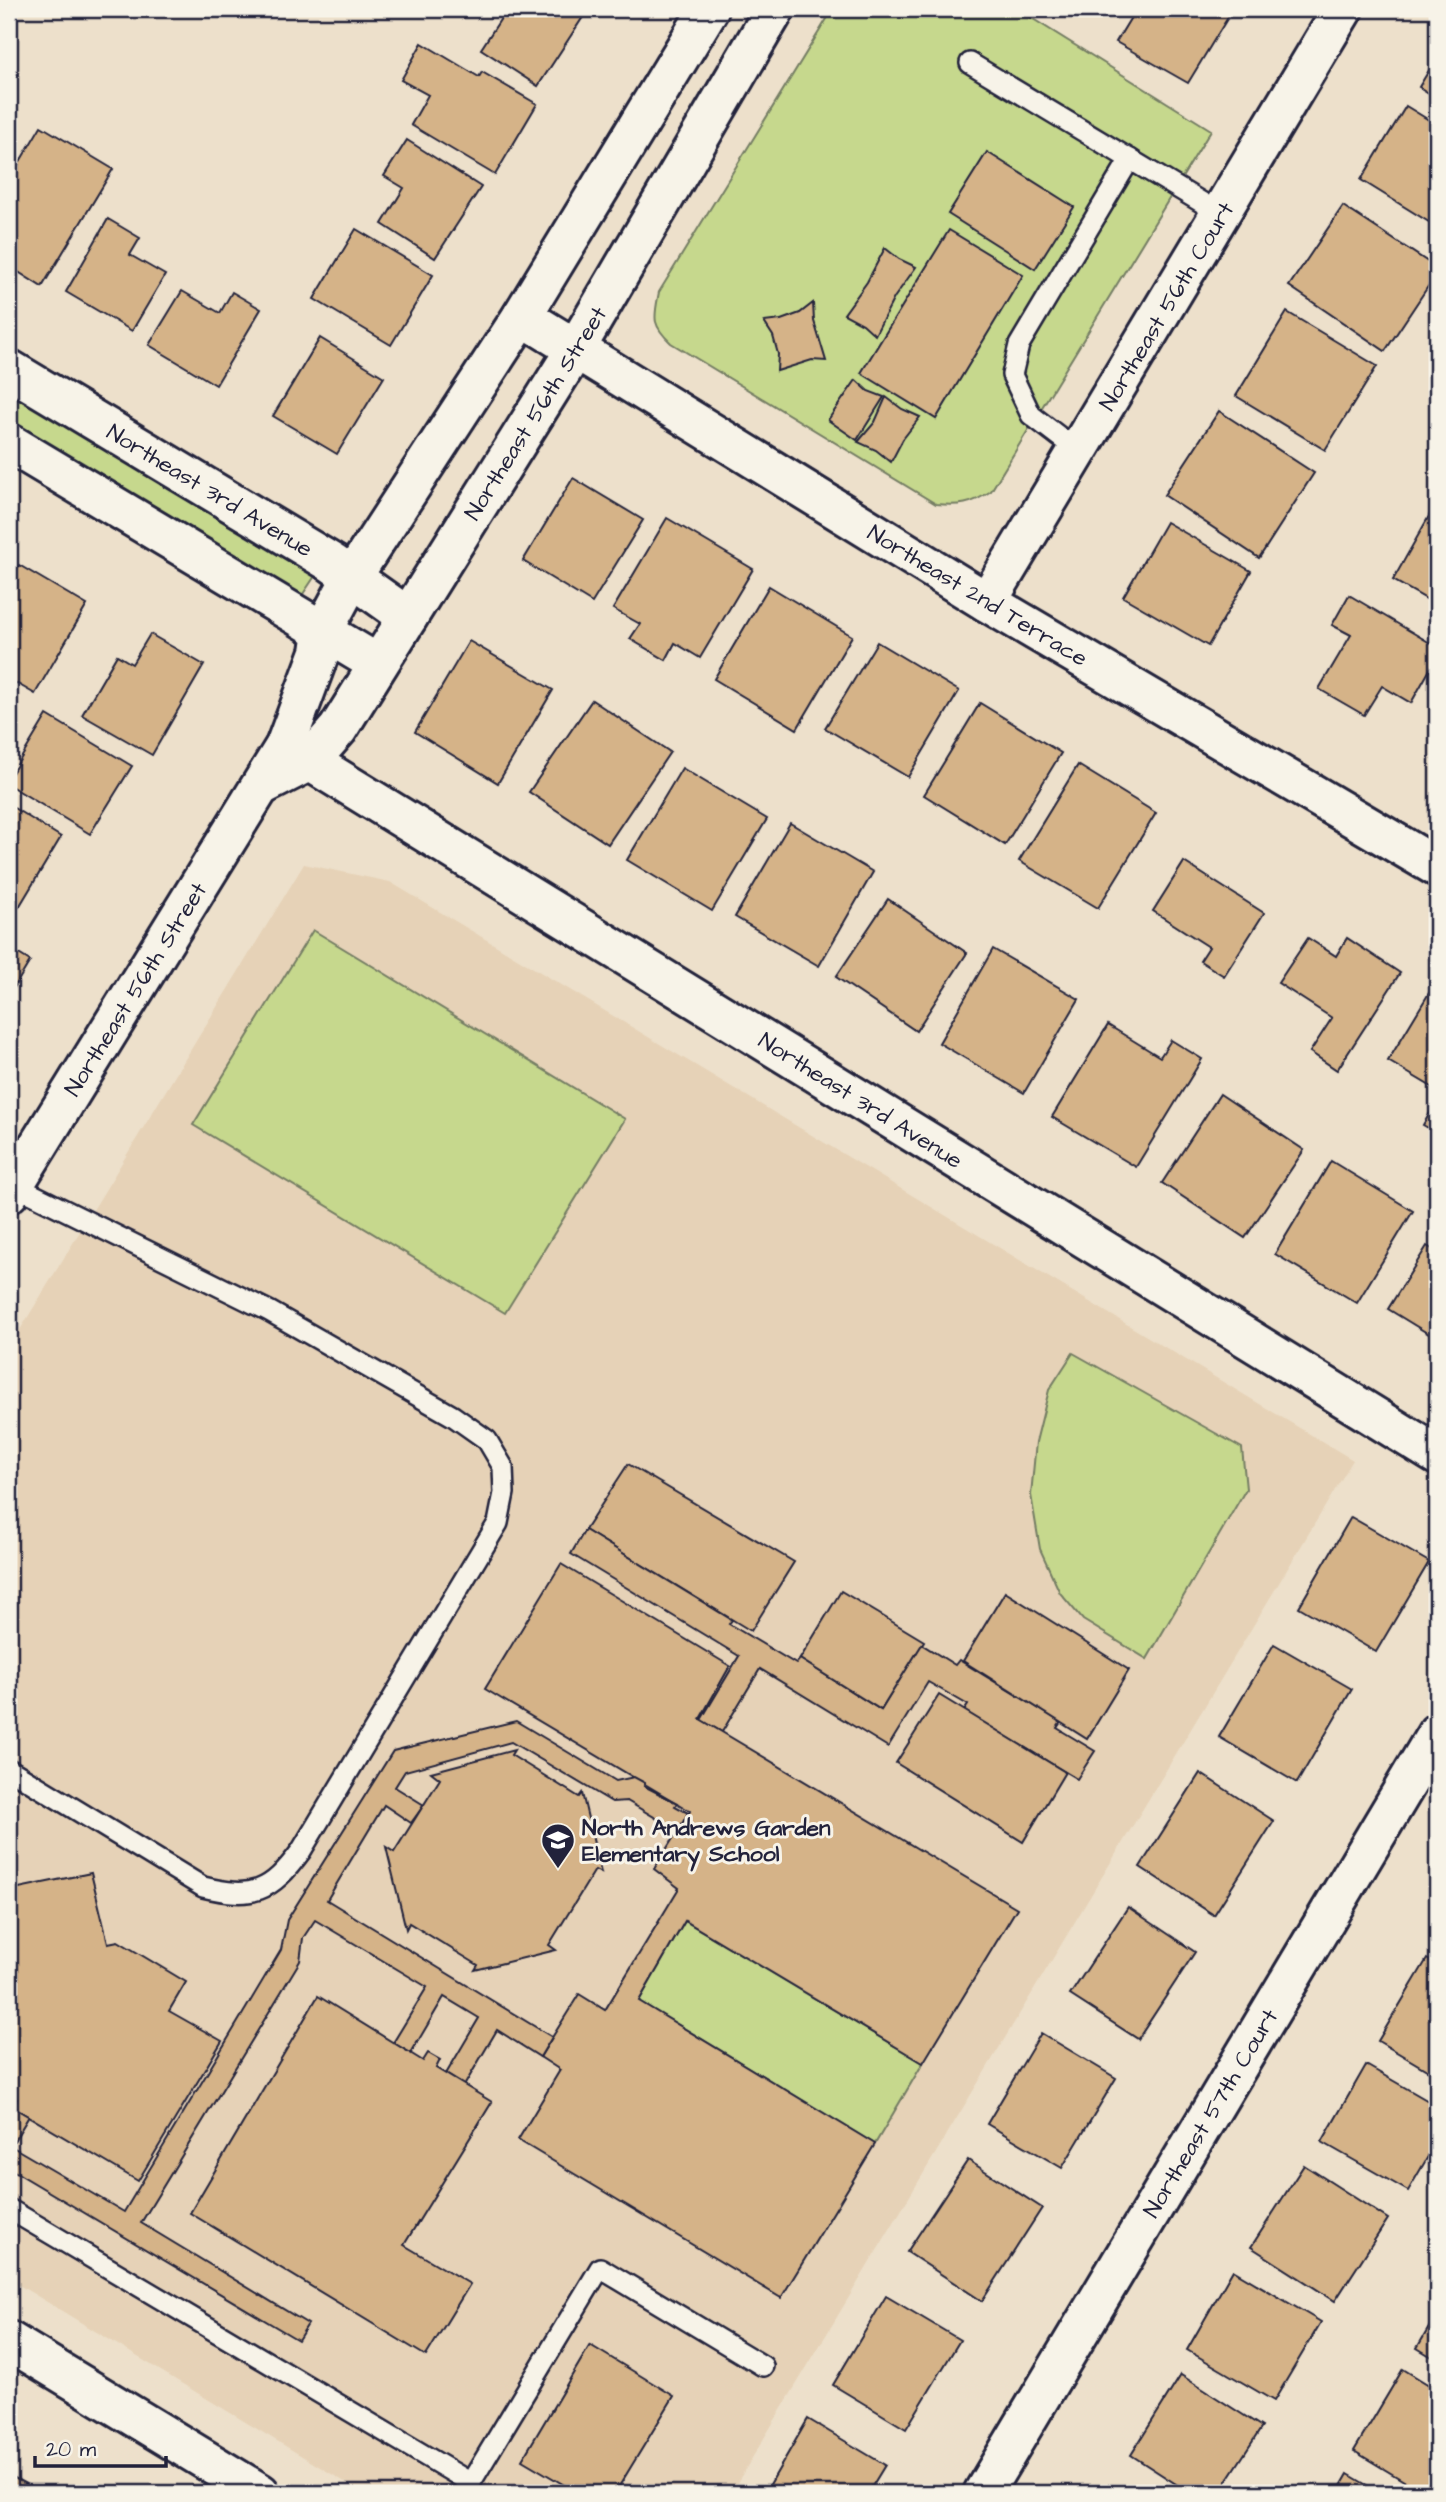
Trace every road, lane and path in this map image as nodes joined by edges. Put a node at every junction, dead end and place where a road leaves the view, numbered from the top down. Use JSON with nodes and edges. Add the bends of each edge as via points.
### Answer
{"nodes":[{"id":1,"x":709,"y":9,"type":"edge"},
{"id":2,"x":775,"y":9,"type":"edge"},
{"id":3,"x":1343,"y":9,"type":"edge"},
{"id":4,"x":970,"y":63,"type":"dead end"},
{"id":5,"x":1130,"y":159,"type":"junction"},
{"id":6,"x":1221,"y":214,"type":"junction"},
{"id":7,"x":522,"y":316,"type":"junction"},
{"id":8,"x":575,"y":350,"type":"junction"},
{"id":9,"x":9,"y":369,"type":"edge"},
{"id":10,"x":9,"y":443,"type":"edge"},
{"id":11,"x":1078,"y":451,"type":"junction"},
{"id":12,"x":352,"y":577,"type":"junction"},
{"id":13,"x":987,"y":602,"type":"junction"},
{"id":14,"x":408,"y":617,"type":"junction"},
{"id":15,"x":323,"y":631,"type":"junction"},
{"id":16,"x":378,"y":664,"type":"junction"},
{"id":17,"x":298,"y":754,"type":"junction"},
{"id":18,"x":1435,"y":861,"type":"edge"},
{"id":19,"x":11,"y":1189,"type":"edge"},
{"id":20,"x":1437,"y":1455,"type":"edge"},
{"id":21,"x":1437,"y":1733,"type":"edge"},
{"id":22,"x":9,"y":1769,"type":"edge"},
{"id":23,"x":9,"y":2208,"type":"edge"},
{"id":24,"x":9,"y":2341,"type":"edge"},
{"id":25,"x":763,"y":2366,"type":"dead end"},
{"id":26,"x":468,"y":2488,"type":"edge"},
{"id":27,"x":260,"y":2493,"type":"edge"},
{"id":28,"x":983,"y":2493,"type":"edge"}],
"edges":[{"from":1,"to":7,"type":"street"},
{"from":2,"to":8,"type":"street","name":"Northeast 56th Street"},
{"from":3,"to":6,"type":"street","name":"Northeast 56th Court"},
{"from":4,"to":5,"type":"lane"},
{"from":5,"to":6,"type":"lane"},
{"from":5,"to":11,"type":"lane","via":[[1019,345],[1012,375],[1031,415]]},
{"from":6,"to":11,"type":"street","name":"Northeast 56th Court"},
{"from":7,"to":8,"type":"street","name":"Northeast 2nd Terrace"},
{"from":7,"to":12,"type":"street"},
{"from":8,"to":13,"type":"street","name":"Northeast 2nd Terrace"},
{"from":8,"to":14,"type":"street","name":"Northeast 56th Street"},
{"from":9,"to":12,"type":"street","name":"Northeast 3rd Avenue"},
{"from":10,"to":15,"type":"street"},
{"from":11,"to":13,"type":"street","name":"Northeast 56th Court"},
{"from":12,"to":14,"type":"street","name":"Northeast 3rd Avenue"},
{"from":12,"to":15,"type":"street"},
{"from":13,"to":18,"type":"street","name":"Northeast 2nd Terrace"},
{"from":14,"to":16,"type":"street","name":"Northeast 56th Street"},
{"from":15,"to":16,"type":"street"},
{"from":15,"to":17,"type":"street"},
{"from":16,"to":17,"type":"street","name":"Northeast 56th Street","via":[[338,729]]},
{"from":17,"to":19,"type":"street","name":"Northeast 56th Street","via":[[261,786]]},
{"from":17,"to":20,"type":"street","name":"Northeast 3rd Avenue"},
{"from":19,"to":22,"type":"lane","via":[[269,1311],[453,1416],[487,1440],[503,1467],[504,1493],[498,1523],[282,1877],[258,1890],[233,1894],[202,1887]]},
{"from":21,"to":28,"type":"street","name":"Northeast 57th Court"},
{"from":23,"to":26,"type":"lane"},
{"from":24,"to":27,"type":"street"},
{"from":25,"to":26,"type":"lane","via":[[600,2268]]}]}
